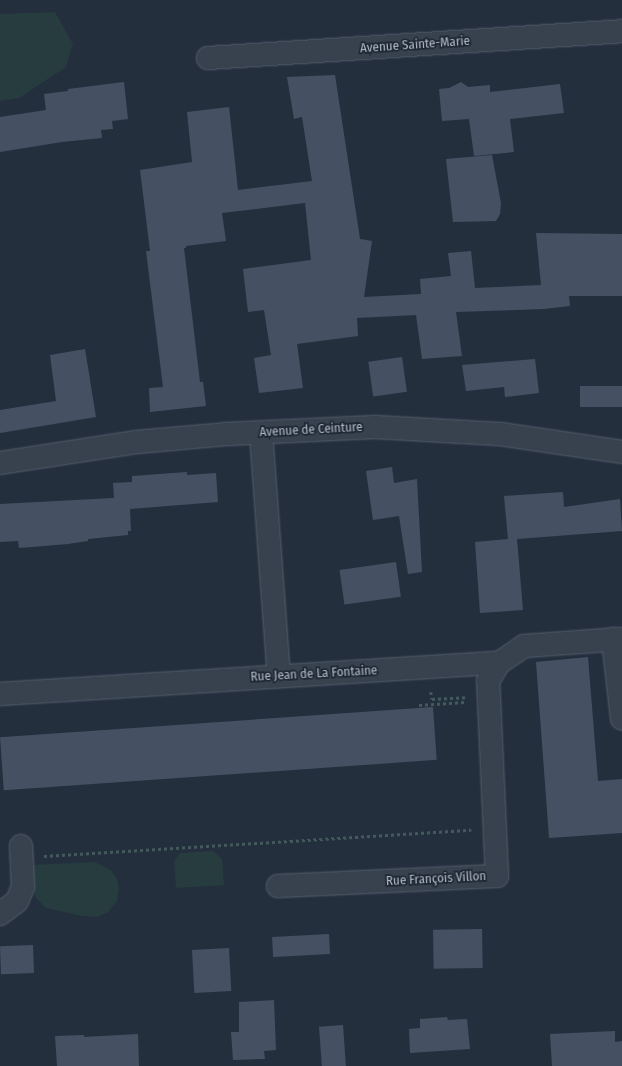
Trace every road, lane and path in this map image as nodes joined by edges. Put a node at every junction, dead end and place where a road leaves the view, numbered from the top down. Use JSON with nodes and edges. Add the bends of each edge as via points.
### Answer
{"nodes":[{"id":1,"x":622,"y":31,"type":"edge"},
{"id":2,"x":208,"y":58,"type":"dead end"},
{"id":3,"x":261,"y":433,"type":"junction"},
{"id":4,"x":622,"y":452,"type":"edge"},
{"id":5,"x":0,"y":463,"type":"edge"},
{"id":6,"x":617,"y":639,"type":"edge"},
{"id":7,"x":499,"y":664,"type":"junction"},
{"id":8,"x":279,"y":676,"type":"junction"},
{"id":9,"x":431,"y":685,"type":"dead end"},
{"id":10,"x":0,"y":694,"type":"edge"},
{"id":11,"x":419,"y":705,"type":"dead end"},
{"id":12,"x":622,"y":718,"type":"edge"},
{"id":13,"x":477,"y":830,"type":"dead end"},
{"id":14,"x":21,"y":852,"type":"joint"},
{"id":15,"x":278,"y":886,"type":"dead end"},
{"id":16,"x":0,"y":914,"type":"edge"}],
"edges":[{"from":1,"to":2,"type":"street","name":"Avenue Sainte-Marie"},
{"from":3,"to":4,"type":"street","name":"Avenue de Ceinture","via":[[375,427],[500,434]]},
{"from":3,"to":5,"type":"street","name":"Avenue de Ceinture","via":[[136,442]]},
{"from":3,"to":8,"type":"street"},
{"from":6,"to":7,"type":"street","via":[[524,646]]},
{"from":6,"to":12,"type":"street"},
{"from":7,"to":8,"type":"street","name":"Rue Jean de La Fontaine"},
{"from":7,"to":15,"type":"street","name":"Rue François Villon","via":[[488,681],[497,876]]},
{"from":8,"to":10,"type":"street","name":"Rue Jean de La Fontaine"},
{"from":9,"to":11,"type":"path","via":[[432,699],[469,696],[470,702]]},
{"from":13,"to":14,"type":"path"},
{"from":14,"to":16,"type":"street","via":[[23,887],[17,901]]}]}
